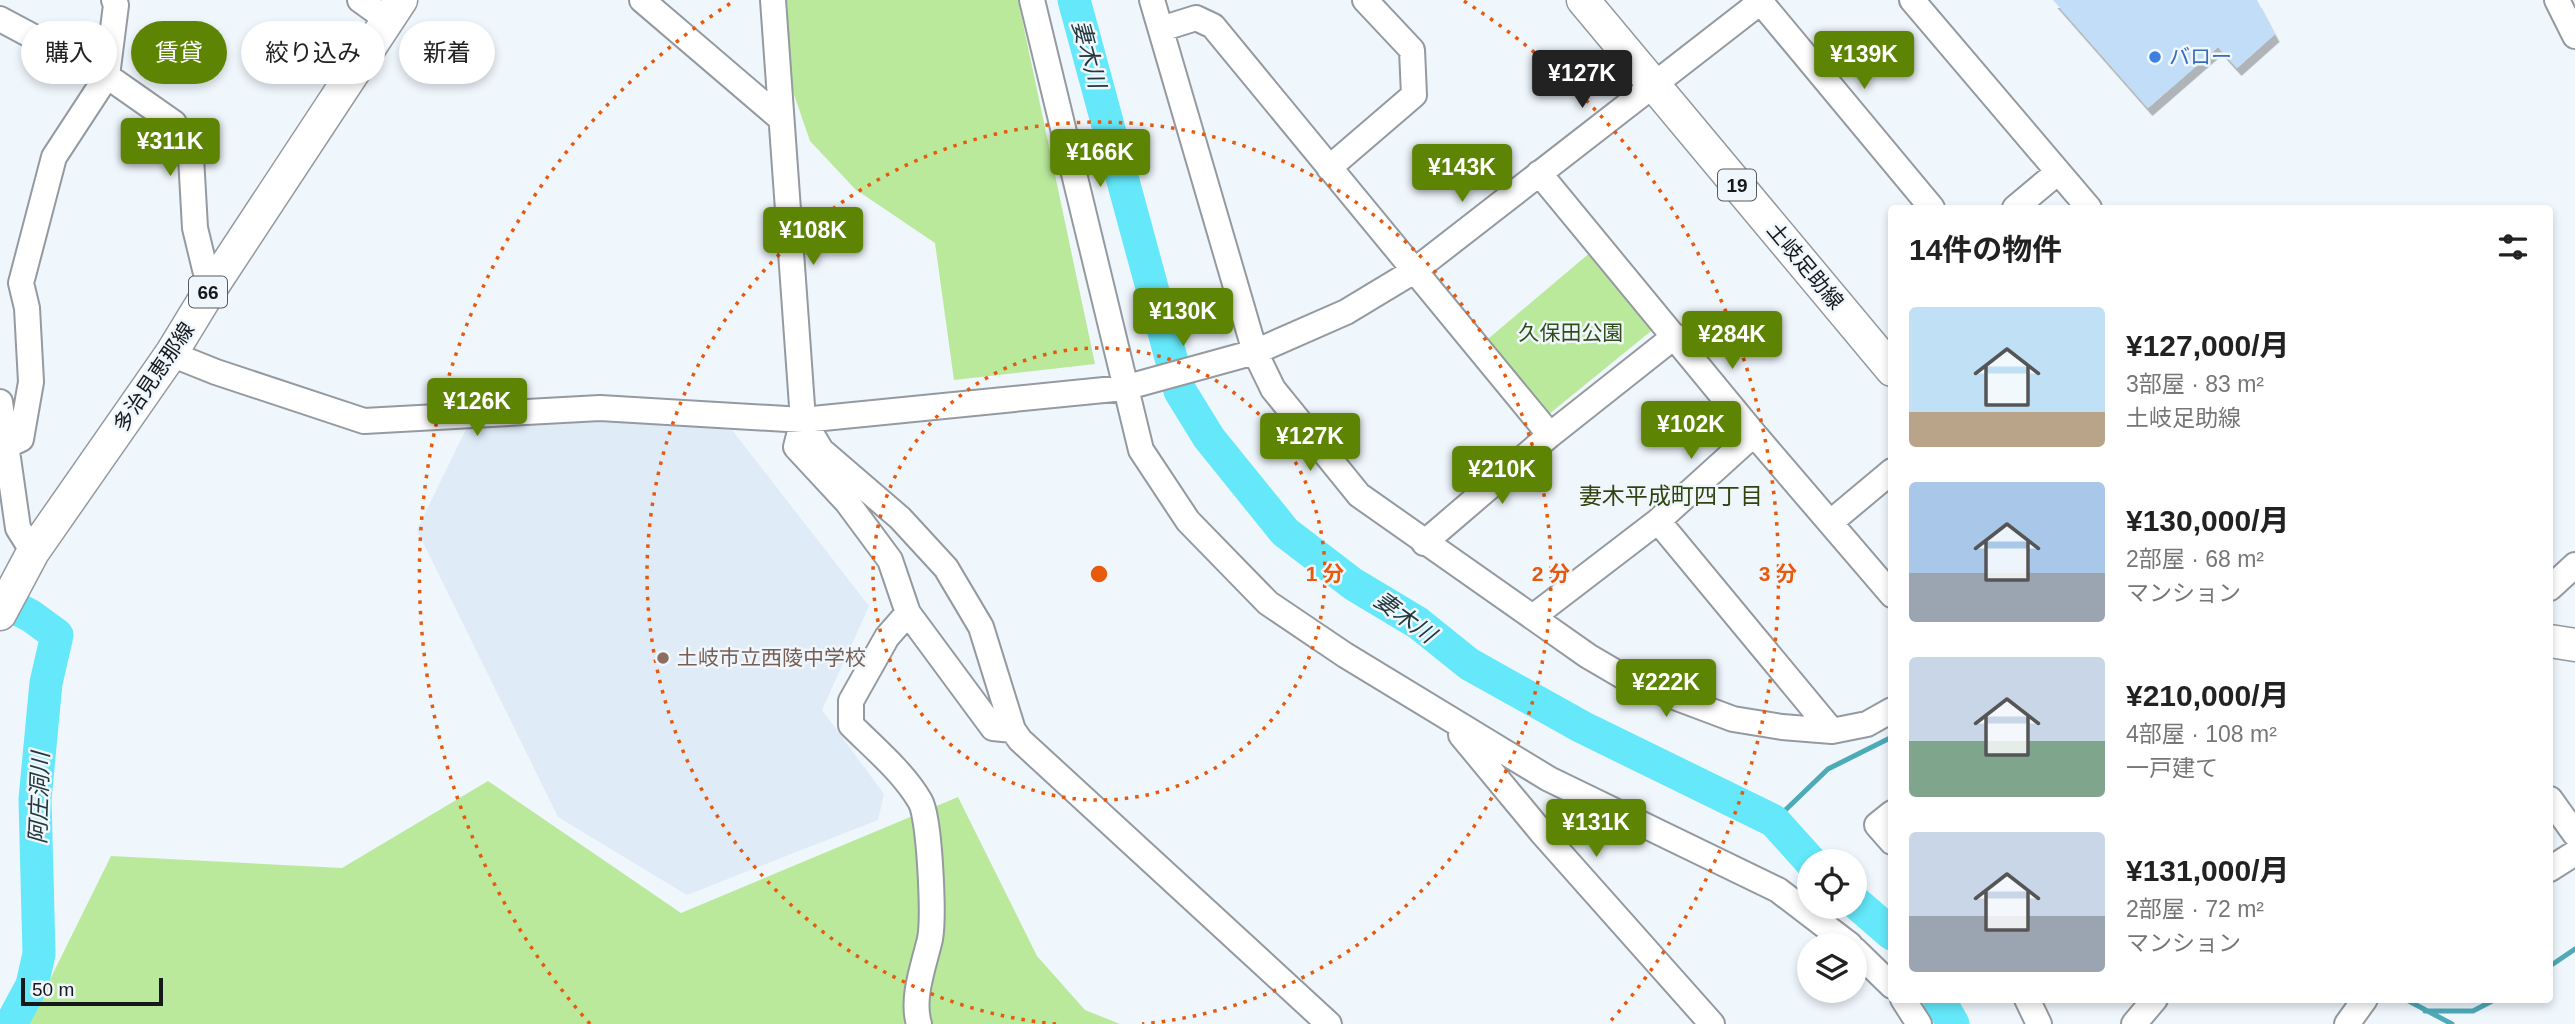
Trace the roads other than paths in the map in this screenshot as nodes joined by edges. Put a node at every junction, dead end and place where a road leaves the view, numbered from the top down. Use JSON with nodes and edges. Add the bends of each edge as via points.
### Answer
{"nodes":[{"id":1,"x":360,"y":0,"type":"edge"},
{"id":2,"x":642,"y":0,"type":"edge"},
{"id":3,"x":773,"y":0,"type":"edge"},
{"id":4,"x":1032,"y":0,"type":"edge"},
{"id":5,"x":1152,"y":0,"type":"edge"},
{"id":6,"x":1365,"y":0,"type":"edge"},
{"id":7,"x":1583,"y":0,"type":"edge"},
{"id":8,"x":1912,"y":0,"type":"edge"},
{"id":9,"x":2557,"y":0,"type":"edge"},
{"id":10,"x":1761,"y":1,"type":"edge"},
{"id":11,"x":117,"y":2,"type":"edge"},
{"id":12,"x":395,"y":11,"type":"edge"},
{"id":13,"x":0,"y":19,"type":"edge"},
{"id":14,"x":114,"y":21,"type":"edge"},
{"id":15,"x":1161,"y":29,"type":"junction"},
{"id":16,"x":21,"y":30,"type":"edge"},
{"id":17,"x":2575,"y":36,"type":"edge"},
{"id":18,"x":117,"y":83,"type":"edge"},
{"id":19,"x":102,"y":84,"type":"edge"},
{"id":20,"x":1652,"y":84,"type":"junction"},
{"id":21,"x":780,"y":118,"type":"junction"},
{"id":22,"x":1329,"y":168,"type":"junction"},
{"id":23,"x":2058,"y":172,"type":"junction"},
{"id":24,"x":1539,"y":173,"type":"junction"},
{"id":25,"x":1930,"y":205,"type":"edge"},
{"id":26,"x":2019,"y":205,"type":"edge"},
{"id":27,"x":2086,"y":205,"type":"edge"},
{"id":28,"x":1414,"y":271,"type":"junction"},
{"id":29,"x":209,"y":290,"type":"junction"},
{"id":30,"x":1675,"y":337,"type":"junction"},
{"id":31,"x":1255,"y":352,"type":"junction"},
{"id":32,"x":171,"y":354,"type":"junction"},
{"id":33,"x":1888,"y":365,"type":"edge"},
{"id":34,"x":1124,"y":388,"type":"junction"},
{"id":35,"x":0,"y":402,"type":"edge"},
{"id":36,"x":803,"y":420,"type":"junction"},
{"id":37,"x":1550,"y":435,"type":"junction"},
{"id":38,"x":1754,"y":435,"type":"junction"},
{"id":39,"x":3,"y":449,"type":"edge"},
{"id":40,"x":1888,"y":474,"type":"edge"},
{"id":41,"x":1658,"y":521,"type":"junction"},
{"id":42,"x":1830,"y":522,"type":"junction"},
{"id":43,"x":1424,"y":543,"type":"junction"},
{"id":44,"x":33,"y":552,"type":"junction"},
{"id":45,"x":2575,"y":565,"type":"edge"},
{"id":46,"x":2553,"y":585,"type":"edge"},
{"id":47,"x":1888,"y":590,"type":"edge"},
{"id":48,"x":908,"y":612,"type":"junction"},
{"id":49,"x":0,"y":614,"type":"edge"},
{"id":50,"x":1534,"y":616,"type":"junction"},
{"id":51,"x":2553,"y":641,"type":"edge"},
{"id":52,"x":2575,"y":645,"type":"edge"},
{"id":53,"x":1888,"y":712,"type":"edge"},
{"id":54,"x":1449,"y":720,"type":"junction"},
{"id":55,"x":1013,"y":730,"type":"junction"},
{"id":56,"x":1832,"y":731,"type":"junction"},
{"id":57,"x":2553,"y":803,"type":"edge"},
{"id":58,"x":1888,"y":817,"type":"edge"},
{"id":59,"x":2575,"y":834,"type":"edge"},
{"id":60,"x":1888,"y":837,"type":"edge"},
{"id":61,"x":2575,"y":853,"type":"edge"},
{"id":62,"x":2553,"y":867,"type":"edge"},
{"id":63,"x":1834,"y":933,"type":"edge"},
{"id":64,"x":1867,"y":962,"type":"edge"},
{"id":65,"x":1888,"y":982,"type":"edge"},
{"id":66,"x":1906,"y":1003,"type":"edge"},
{"id":67,"x":2029,"y":1003,"type":"edge"},
{"id":68,"x":2152,"y":1003,"type":"edge"},
{"id":69,"x":2362,"y":1003,"type":"edge"},
{"id":70,"x":919,"y":1024,"type":"edge"},
{"id":71,"x":1329,"y":1024,"type":"edge"},
{"id":72,"x":1712,"y":1024,"type":"edge"},
{"id":73,"x":1919,"y":1024,"type":"edge"},
{"id":74,"x":2039,"y":1024,"type":"edge"},
{"id":75,"x":2134,"y":1024,"type":"edge"},
{"id":76,"x":2347,"y":1024,"type":"edge"}],
"edges":[{"from":1,"to":12,"type":"street"},
{"from":2,"to":21,"type":"street"},
{"from":3,"to":21,"type":"street"},
{"from":4,"to":34,"type":"street"},
{"from":5,"to":15,"type":"street"},
{"from":6,"to":22,"type":"street","via":[[1412,50],[1414,95]]},
{"from":7,"to":20,"type":"main road","name":"土岐足助線","number":"19"},
{"from":8,"to":23,"type":"street"},
{"from":9,"to":17,"type":"street"},
{"from":10,"to":20,"type":"street"},
{"from":10,"to":25,"type":"street"},
{"from":11,"to":14,"type":"street"},
{"from":12,"to":29,"type":"main road","name":"多治見恵那線","number":"66"},
{"from":13,"to":16,"type":"street"},
{"from":15,"to":22,"type":"street","via":[[1196,18],[1213,26]]},
{"from":15,"to":31,"type":"street"},
{"from":18,"to":29,"type":"street","via":[[174,122],[191,157],[195,228]]},
{"from":19,"to":39,"type":"street","via":[[54,157],[21,283],[31,382],[21,439]]},
{"from":20,"to":24,"type":"street"},
{"from":20,"to":33,"type":"main road","name":"土岐足助線","number":"19"},
{"from":21,"to":36,"type":"street"},
{"from":22,"to":28,"type":"street"},
{"from":23,"to":26,"type":"street"},
{"from":23,"to":27,"type":"street"},
{"from":24,"to":28,"type":"street"},
{"from":24,"to":30,"type":"street"},
{"from":28,"to":31,"type":"street","via":[[1346,312]]},
{"from":28,"to":37,"type":"street"},
{"from":29,"to":32,"type":"main road","name":"多治見恵那線","number":"66"},
{"from":30,"to":37,"type":"street"},
{"from":30,"to":38,"type":"street"},
{"from":31,"to":34,"type":"street"},
{"from":31,"to":43,"type":"street","via":[[1273,389],[1359,495]]},
{"from":32,"to":36,"type":"street","via":[[364,421],[600,408]]},
{"from":32,"to":44,"type":"main road","name":"多治見恵那線","number":"66"},
{"from":34,"to":36,"type":"street"},
{"from":34,"to":54,"type":"street","via":[[1141,450],[1188,521],[1241,576],[1268,603]]},
{"from":35,"to":39,"type":"street"},
{"from":36,"to":48,"type":"street","via":[[796,447],[847,502],[890,560]]},
{"from":36,"to":55,"type":"street","via":[[821,450],[900,518],[946,568],[981,627]]},
{"from":37,"to":43,"type":"street"},
{"from":38,"to":41,"type":"street"},
{"from":38,"to":42,"type":"street"},
{"from":39,"to":44,"type":"street","via":[[18,528]]},
{"from":40,"to":42,"type":"street"},
{"from":41,"to":50,"type":"street"},
{"from":41,"to":56,"type":"street"},
{"from":42,"to":47,"type":"street"},
{"from":43,"to":50,"type":"street"},
{"from":44,"to":49,"type":"main road","name":"多治見恵那線","number":"66"},
{"from":45,"to":46,"type":"street"},
{"from":48,"to":55,"type":"street","via":[[993,728]]},
{"from":48,"to":70,"type":"street","via":[[887,637],[851,701],[851,725],[922,803],[933,895],[932,930],[918,993]]},
{"from":50,"to":56,"type":"street","via":[[1629,680],[1680,701],[1733,719]]},
{"from":51,"to":52,"type":"main road"},
{"from":53,"to":56,"type":"street","via":[[1867,724]]},
{"from":54,"to":63,"type":"street","via":[[1549,779],[1778,890]]},
{"from":54,"to":72,"type":"street"},
{"from":55,"to":71,"type":"street"},
{"from":57,"to":59,"type":"street"},
{"from":58,"to":60,"type":"street","via":[[1877,825]]},
{"from":61,"to":62,"type":"street"},
{"from":64,"to":65,"type":"street"},
{"from":66,"to":73,"type":"street"},
{"from":67,"to":74,"type":"street"},
{"from":68,"to":75,"type":"street"},
{"from":69,"to":76,"type":"street"}]}
